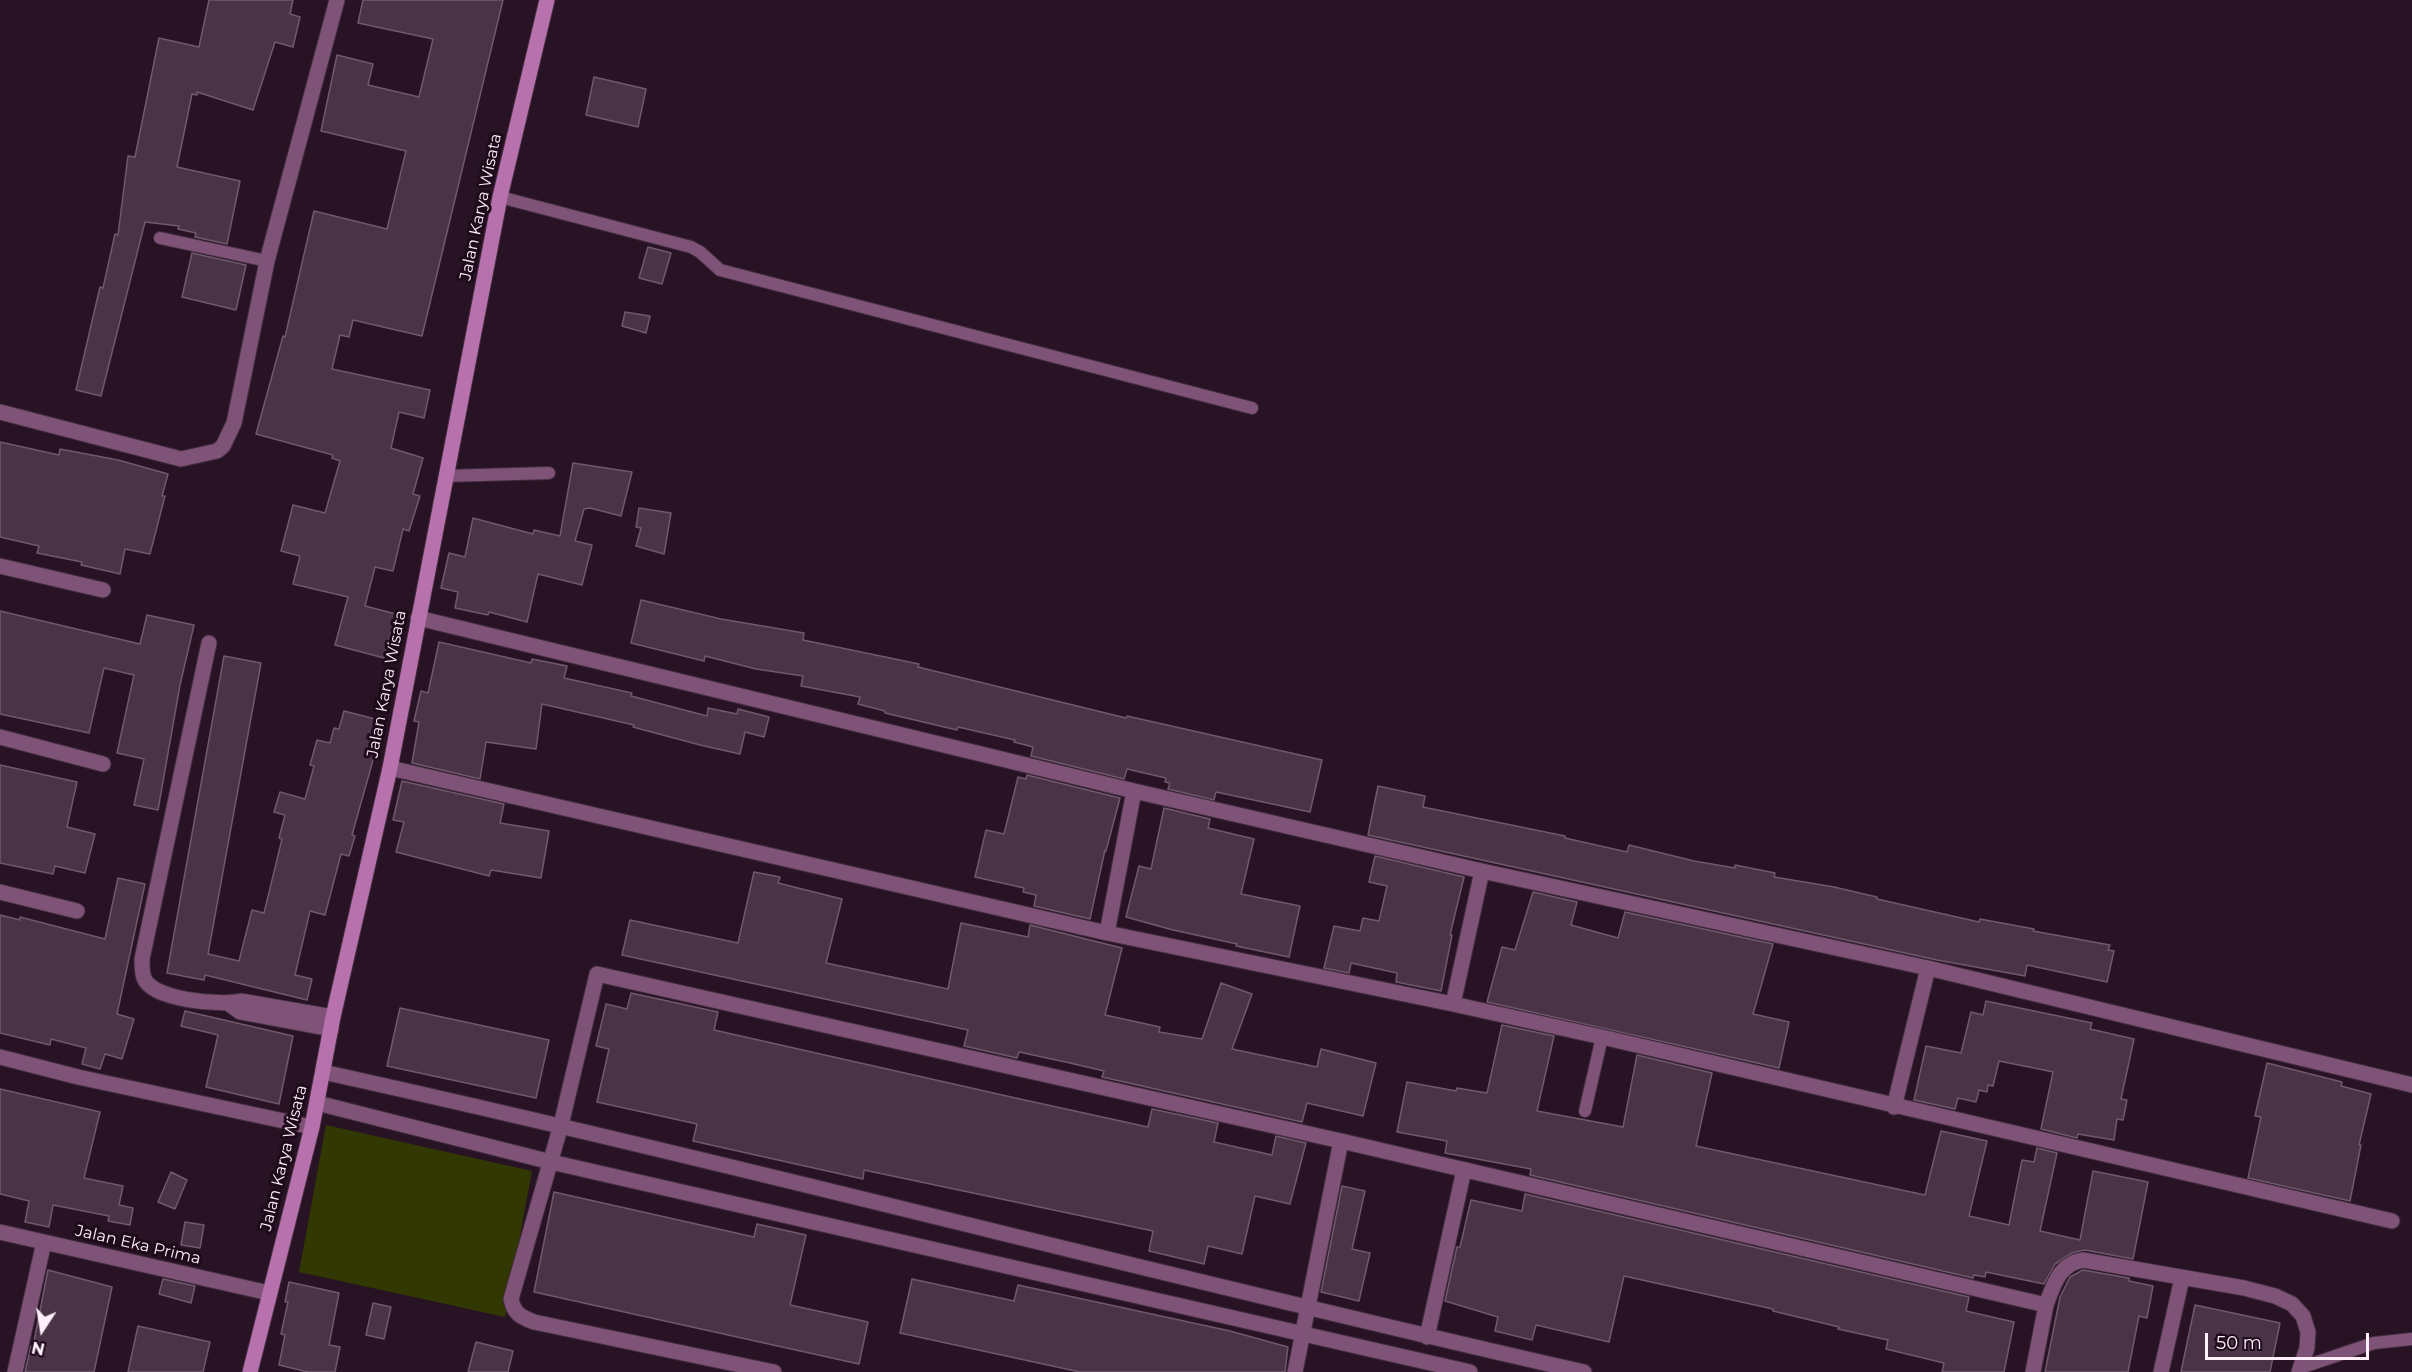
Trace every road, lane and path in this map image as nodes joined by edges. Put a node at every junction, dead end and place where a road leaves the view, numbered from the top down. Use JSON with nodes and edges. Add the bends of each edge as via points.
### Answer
{"nodes":[{"id":1,"x":337,"y":0,"type":"edge"},
{"id":2,"x":547,"y":0,"type":"edge"},
{"id":3,"x":500,"y":197,"type":"junction"},
{"id":4,"x":160,"y":238,"type":"dead end"},
{"id":5,"x":267,"y":261,"type":"junction"},
{"id":6,"x":1252,"y":408,"type":"dead end"},
{"id":7,"x":0,"y":412,"type":"edge"},
{"id":8,"x":549,"y":473,"type":"dead end"},
{"id":9,"x":446,"y":476,"type":"junction"},
{"id":10,"x":0,"y":566,"type":"edge"},
{"id":11,"x":103,"y":590,"type":"dead end"},
{"id":12,"x":418,"y":618,"type":"junction"},
{"id":13,"x":209,"y":644,"type":"dead end"},
{"id":14,"x":0,"y":737,"type":"edge"},
{"id":15,"x":103,"y":764,"type":"dead end"},
{"id":16,"x":390,"y":768,"type":"junction"},
{"id":17,"x":1134,"y":791,"type":"junction"},
{"id":18,"x":1482,"y":871,"type":"junction"},
{"id":19,"x":0,"y":892,"type":"edge"},
{"id":20,"x":77,"y":911,"type":"dead end"},
{"id":21,"x":1107,"y":933,"type":"junction"},
{"id":22,"x":1928,"y":968,"type":"junction"},
{"id":23,"x":1453,"y":1004,"type":"junction"},
{"id":24,"x":332,"y":1023,"type":"junction"},
{"id":25,"x":1602,"y":1037,"type":"junction"},
{"id":26,"x":0,"y":1057,"type":"edge"},
{"id":27,"x":323,"y":1072,"type":"junction"},
{"id":28,"x":2412,"y":1085,"type":"edge"},
{"id":29,"x":317,"y":1103,"type":"junction"},
{"id":30,"x":1894,"y":1107,"type":"junction"},
{"id":31,"x":1585,"y":1111,"type":"dead end"},
{"id":32,"x":561,"y":1125,"type":"junction"},
{"id":33,"x":312,"y":1127,"type":"junction"},
{"id":34,"x":1341,"y":1141,"type":"junction"},
{"id":35,"x":551,"y":1162,"type":"junction"},
{"id":36,"x":1464,"y":1170,"type":"junction"},
{"id":37,"x":2392,"y":1221,"type":"dead end"},
{"id":38,"x":0,"y":1232,"type":"edge"},
{"id":39,"x":44,"y":1242,"type":"junction"},
{"id":40,"x":2182,"y":1278,"type":"junction"},
{"id":41,"x":269,"y":1293,"type":"junction"},
{"id":42,"x":2046,"y":1305,"type":"junction"},
{"id":43,"x":1306,"y":1309,"type":"junction"},
{"id":44,"x":1303,"y":1334,"type":"junction"},
{"id":45,"x":1427,"y":1336,"type":"junction"},
{"id":46,"x":2412,"y":1339,"type":"edge"},
{"id":47,"x":2300,"y":1370,"type":"edge"},
{"id":48,"x":15,"y":1372,"type":"edge"},
{"id":49,"x":250,"y":1372,"type":"edge"},
{"id":50,"x":774,"y":1372,"type":"edge"},
{"id":51,"x":1295,"y":1372,"type":"edge"},
{"id":52,"x":1470,"y":1372,"type":"edge"},
{"id":53,"x":1584,"y":1372,"type":"edge"},
{"id":54,"x":2033,"y":1372,"type":"edge"},
{"id":55,"x":2162,"y":1372,"type":"edge"}],
"edges":[{"from":1,"to":5,"type":"street"},
{"from":2,"to":3,"type":"street","name":"Jalan Karya Wisata"},
{"from":3,"to":6,"type":"lane","via":[[691,247],[720,270]]},
{"from":3,"to":9,"type":"street","name":"Jalan Karya Wisata"},
{"from":4,"to":5,"type":"lane"},
{"from":5,"to":7,"type":"street","via":[[234,423],[217,452],[181,459]]},
{"from":8,"to":9,"type":"lane"},
{"from":9,"to":12,"type":"street","name":"Jalan Karya Wisata"},
{"from":10,"to":11,"type":"street"},
{"from":12,"to":16,"type":"street","name":"Jalan Karya Wisata"},
{"from":12,"to":17,"type":"street"},
{"from":13,"to":24,"type":"street","via":[[142,959],[144,979],[155,990],[171,996],[229,1004],[240,1012]]},
{"from":14,"to":15,"type":"street"},
{"from":16,"to":21,"type":"street"},
{"from":16,"to":24,"type":"street","name":"Jalan Karya Wisata"},
{"from":17,"to":18,"type":"street"},
{"from":17,"to":21,"type":"street"},
{"from":18,"to":22,"type":"street"},
{"from":18,"to":23,"type":"street"},
{"from":19,"to":20,"type":"street"},
{"from":21,"to":23,"type":"street"},
{"from":22,"to":28,"type":"street"},
{"from":22,"to":30,"type":"street"},
{"from":23,"to":25,"type":"street"},
{"from":24,"to":27,"type":"street","name":"Jalan Karya Wisata"},
{"from":25,"to":30,"type":"street"},
{"from":25,"to":31,"type":"lane"},
{"from":26,"to":33,"type":"street"},
{"from":27,"to":29,"type":"street","name":"Jalan Karya Wisata"},
{"from":27,"to":32,"type":"street"},
{"from":29,"to":33,"type":"street","name":"Jalan Karya Wisata"},
{"from":29,"to":35,"type":"street"},
{"from":30,"to":37,"type":"street"},
{"from":32,"to":34,"type":"street","via":[[597,974]]},
{"from":32,"to":35,"type":"street"},
{"from":32,"to":43,"type":"street"},
{"from":33,"to":41,"type":"street","name":"Jalan Karya Wisata"},
{"from":34,"to":36,"type":"street"},
{"from":34,"to":43,"type":"street"},
{"from":35,"to":44,"type":"street"},
{"from":35,"to":50,"type":"street","via":[[511,1299],[520,1317]]},
{"from":36,"to":42,"type":"street"},
{"from":36,"to":45,"type":"street"},
{"from":38,"to":39,"type":"street","name":"Jalan Eka Prima"},
{"from":39,"to":41,"type":"street","name":"Jalan Eka Prima"},
{"from":39,"to":48,"type":"street"},
{"from":40,"to":42,"type":"street","via":[[2101,1262],[2072,1262],[2061,1270]]},
{"from":40,"to":47,"type":"street","via":[[2244,1288],[2292,1304],[2303,1316],[2308,1332]]},
{"from":40,"to":55,"type":"street"},
{"from":41,"to":49,"type":"street","name":"Jalan Karya Wisata"},
{"from":42,"to":54,"type":"street"},
{"from":43,"to":44,"type":"street"},
{"from":43,"to":45,"type":"street"},
{"from":44,"to":51,"type":"street"},
{"from":44,"to":52,"type":"street"},
{"from":45,"to":53,"type":"street"},
{"from":46,"to":47,"type":"lane","via":[[2374,1343]]}]}
